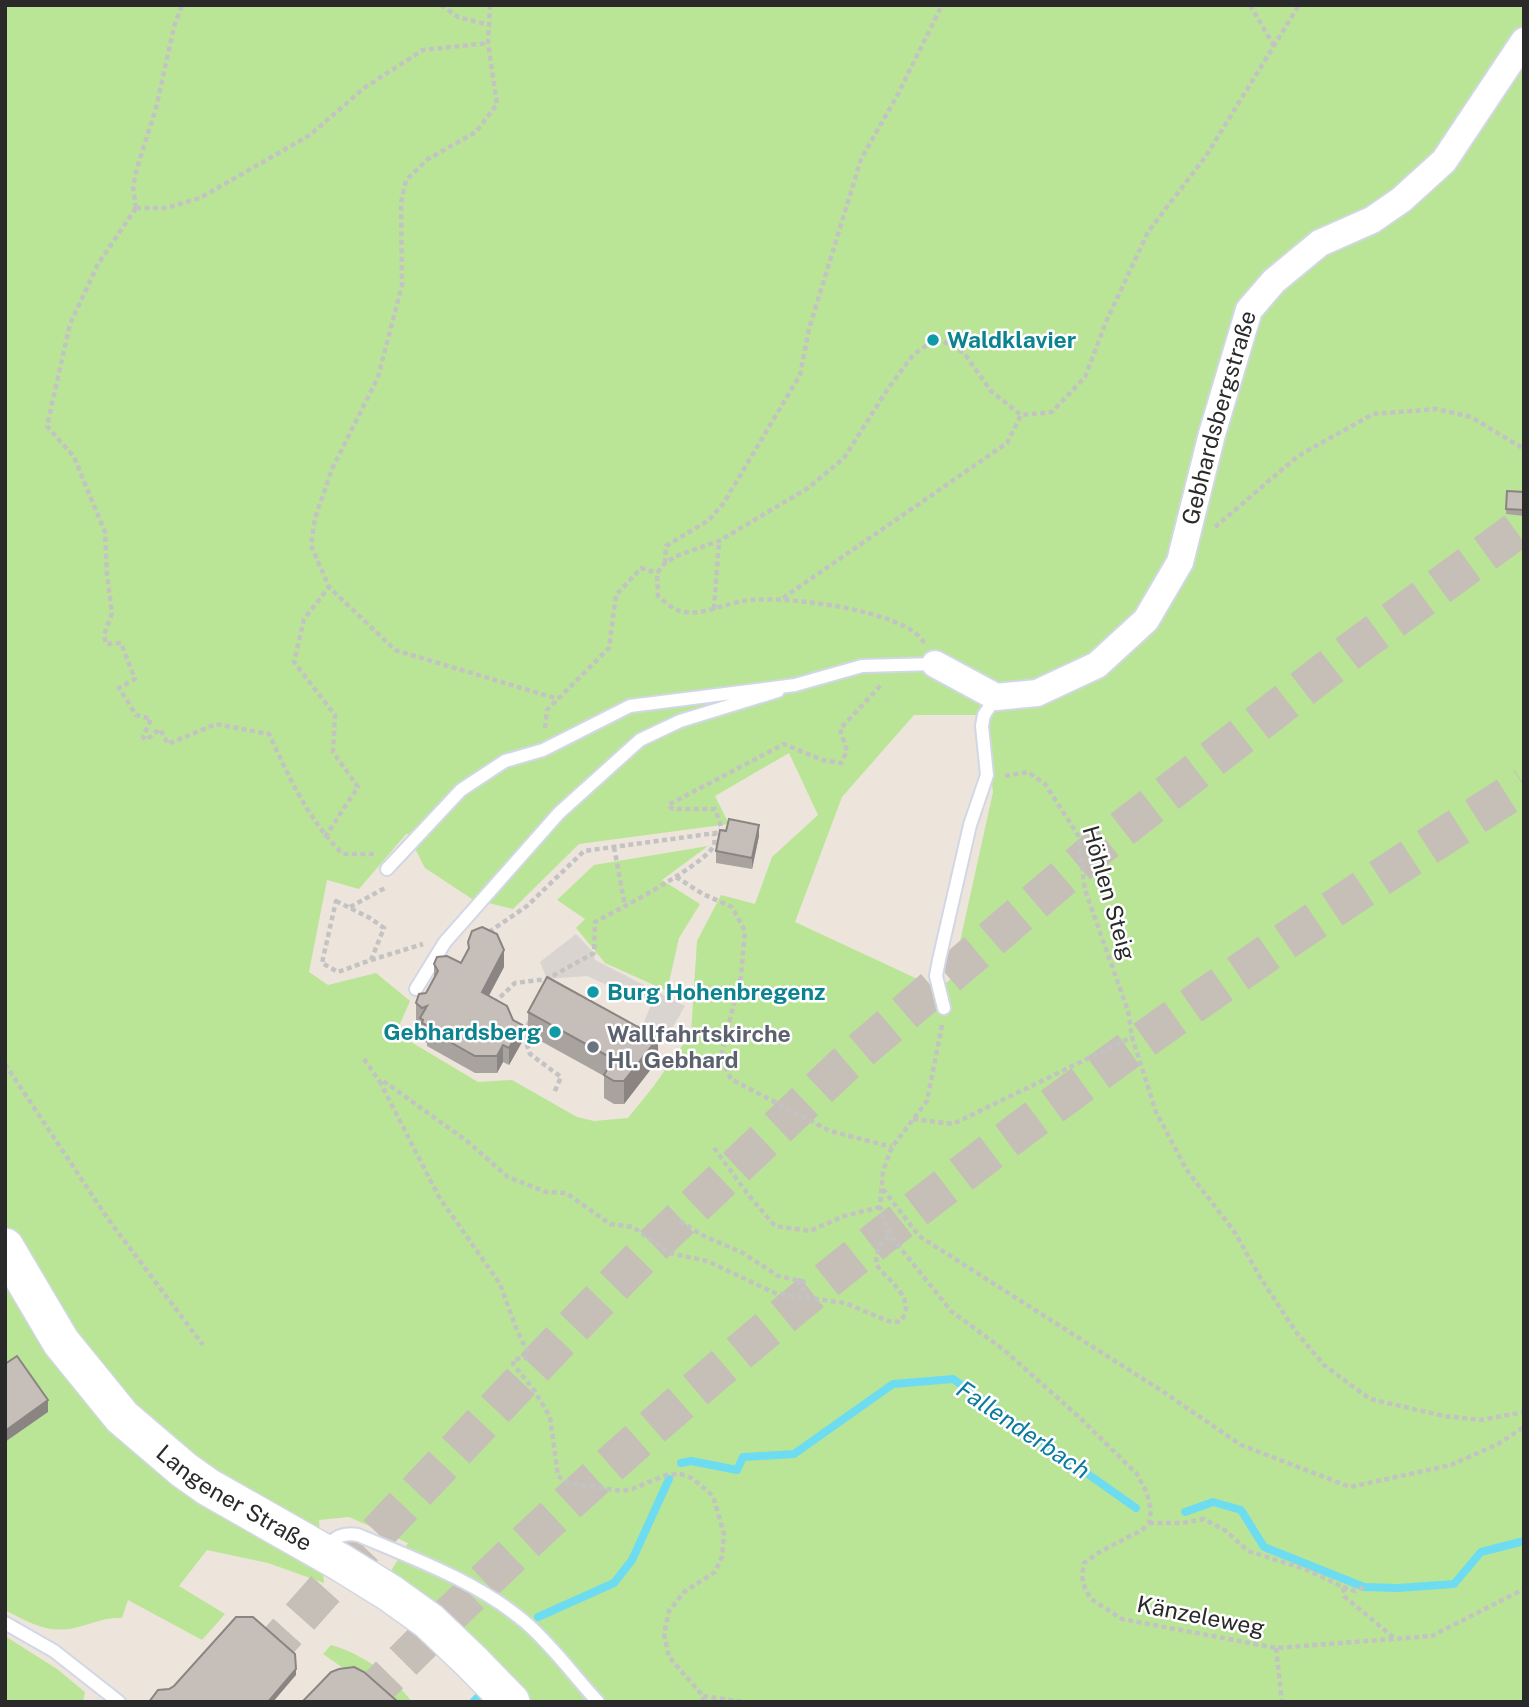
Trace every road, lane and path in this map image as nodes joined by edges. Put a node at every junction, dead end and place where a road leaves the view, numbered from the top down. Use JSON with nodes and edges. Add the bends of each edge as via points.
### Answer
{"nodes":[{"id":1,"x":182,"y":5,"type":"edge"},
{"id":2,"x":442,"y":5,"type":"edge"},
{"id":3,"x":491,"y":5,"type":"edge"},
{"id":4,"x":942,"y":5,"type":"edge"},
{"id":5,"x":1250,"y":5,"type":"edge"},
{"id":6,"x":1299,"y":5,"type":"edge"},
{"id":7,"x":489,"y":25,"type":"junction"},
{"id":8,"x":1524,"y":41,"type":"edge"},
{"id":9,"x":488,"y":43,"type":"junction"},
{"id":10,"x":1275,"y":46,"type":"junction"},
{"id":11,"x":136,"y":208,"type":"junction"},
{"id":12,"x":1021,"y":415,"type":"junction"},
{"id":13,"x":1524,"y":449,"type":"edge"},
{"id":14,"x":719,"y":541,"type":"junction"},
{"id":15,"x":1180,"y":562,"type":"junction"},
{"id":16,"x":664,"y":564,"type":"junction"},
{"id":17,"x":657,"y":573,"type":"junction"},
{"id":18,"x":329,"y":587,"type":"junction"},
{"id":19,"x":783,"y":598,"type":"junction"},
{"id":20,"x":714,"y":609,"type":"junction"},
{"id":21,"x":935,"y":664,"type":"junction"},
{"id":22,"x":898,"y":665,"type":"junction"},
{"id":23,"x":795,"y":685,"type":"junction"},
{"id":24,"x":996,"y":697,"type":"junction"},
{"id":25,"x":558,"y":699,"type":"junction"},
{"id":26,"x":543,"y":750,"type":"junction"},
{"id":27,"x":987,"y":775,"type":"junction"},
{"id":28,"x":714,"y":834,"type":"junction"},
{"id":29,"x":325,"y":837,"type":"junction"},
{"id":30,"x":614,"y":847,"type":"junction"},
{"id":31,"x":390,"y":866,"type":"joint"},
{"id":32,"x":676,"y":877,"type":"junction"},
{"id":33,"x":389,"y":886,"type":"dead end"},
{"id":34,"x":625,"y":906,"type":"junction"},
{"id":35,"x":349,"y":907,"type":"junction"},
{"id":36,"x":445,"y":942,"type":"junction"},
{"id":37,"x":371,"y":960,"type":"junction"},
{"id":38,"x":547,"y":979,"type":"junction"},
{"id":39,"x":556,"y":982,"type":"edge"},
{"id":40,"x":416,"y":989,"type":"dead end"},
{"id":41,"x":944,"y":1008,"type":"joint"},
{"id":42,"x":485,"y":1011,"type":"edge"},
{"id":43,"x":535,"y":1013,"type":"edge"},
{"id":44,"x":630,"y":1029,"type":"edge"},
{"id":45,"x":1132,"y":1037,"type":"junction"},
{"id":46,"x":677,"y":1043,"type":"dead end"},
{"id":47,"x":364,"y":1059,"type":"dead end"},
{"id":48,"x":5,"y":1064,"type":"edge"},
{"id":49,"x":380,"y":1085,"type":"junction"},
{"id":50,"x":554,"y":1093,"type":"dead end"},
{"id":51,"x":914,"y":1119,"type":"junction"},
{"id":52,"x":892,"y":1147,"type":"junction"},
{"id":53,"x":714,"y":1148,"type":"dead end"},
{"id":54,"x":882,"y":1188,"type":"junction"},
{"id":55,"x":880,"y":1207,"type":"junction"},
{"id":56,"x":680,"y":1220,"type":"dead end"},
{"id":57,"x":890,"y":1235,"type":"junction"},
{"id":58,"x":5,"y":1247,"type":"edge"},
{"id":59,"x":797,"y":1280,"type":"junction"},
{"id":60,"x":806,"y":1282,"type":"dead end"},
{"id":61,"x":810,"y":1299,"type":"junction"},
{"id":62,"x":203,"y":1345,"type":"dead end"},
{"id":63,"x":1524,"y":1412,"type":"edge"},
{"id":64,"x":1524,"y":1427,"type":"edge"},
{"id":65,"x":1149,"y":1523,"type":"junction"},
{"id":66,"x":331,"y":1557,"type":"junction"},
{"id":67,"x":1343,"y":1587,"type":"junction"},
{"id":68,"x":1364,"y":1587,"type":"dead end"},
{"id":69,"x":1524,"y":1590,"type":"edge"},
{"id":70,"x":5,"y":1623,"type":"edge"},
{"id":71,"x":1394,"y":1639,"type":"junction"},
{"id":72,"x":1276,"y":1648,"type":"junction"},
{"id":73,"x":703,"y":1699,"type":"edge"},
{"id":74,"x":119,"y":1702,"type":"edge"},
{"id":75,"x":511,"y":1702,"type":"edge"},
{"id":76,"x":598,"y":1702,"type":"edge"},
{"id":77,"x":743,"y":1702,"type":"edge"},
{"id":78,"x":1282,"y":1702,"type":"edge"}],
"edges":[{"from":1,"to":11,"type":"path","via":[[137,168],[133,187]]},
{"from":2,"to":7,"type":"path","via":[[458,17]]},
{"from":3,"to":7,"type":"path"},
{"from":4,"to":16,"type":"path","via":[[861,159],[809,329],[800,375],[723,504],[709,520],[666,546]]},
{"from":5,"to":10,"type":"path"},
{"from":6,"to":10,"type":"path"},
{"from":7,"to":9,"type":"path"},
{"from":8,"to":15,"type":"street","name":"Gebhardsbergstraße","via":[[1444,161],[1372,220],[1320,243],[1274,281],[1249,310]]},
{"from":9,"to":11,"type":"path","via":[[423,50],[364,88],[310,135],[200,198],[166,208]]},
{"from":9,"to":18,"type":"path","via":[[497,104],[476,132],[428,159],[407,180],[401,203],[402,285],[378,377],[332,469],[315,518],[311,545]]},
{"from":10,"to":12,"type":"path","via":[[1206,156],[1148,232],[1085,377],[1052,412]]},
{"from":11,"to":29,"type":"path","via":[[98,264],[70,324],[47,426],[74,457],[105,532],[112,613],[104,635],[106,644],[121,643],[135,680],[119,688],[136,715],[150,719],[143,737],[146,740],[160,729],[169,744],[216,724],[268,734]]},
{"from":12,"to":14,"type":"path","via":[[991,391],[964,353],[937,338],[913,355],[844,458],[808,488]]},
{"from":12,"to":19,"type":"path","via":[[1007,443]]},
{"from":13,"to":15,"type":"path","via":[[1471,417],[1437,409],[1373,414],[1298,456]]},
{"from":14,"to":16,"type":"path"},
{"from":14,"to":20,"type":"path"},
{"from":15,"to":24,"type":"street","name":"Gebhardsbergstraße","via":[[1146,620],[1097,664],[1037,693]]},
{"from":16,"to":17,"type":"path"},
{"from":17,"to":20,"type":"path","via":[[658,596],[670,606],[684,612]]},
{"from":17,"to":25,"type":"path","via":[[641,568],[616,594],[609,648]]},
{"from":18,"to":25,"type":"path","via":[[395,650]]},
{"from":18,"to":29,"type":"path","via":[[304,619],[294,662],[335,715],[333,752],[358,787]]},
{"from":19,"to":20,"type":"path","via":[[743,600]]},
{"from":19,"to":21,"type":"path","via":[[885,618],[920,635]]},
{"from":21,"to":22,"type":"lane"},
{"from":21,"to":24,"type":"street"},
{"from":22,"to":23,"type":"lane","via":[[862,666]]},
{"from":22,"to":28,"type":"path","via":[[840,729],[847,751],[841,763],[784,744],[668,805],[673,809],[715,809],[723,832]]},
{"from":23,"to":26,"type":"lane","via":[[630,706]]},
{"from":23,"to":36,"type":"lane","via":[[680,721],[640,740],[559,813]]},
{"from":24,"to":27,"type":"lane","via":[[982,726]]},
{"from":25,"to":26,"type":"path","via":[[547,710]]},
{"from":26,"to":31,"type":"lane","via":[[505,761],[461,790]]},
{"from":27,"to":41,"type":"lane","via":[[970,825],[936,976]]},
{"from":27,"to":45,"type":"path","name":"Höhlen Steig","via":[[1028,772],[1045,784],[1078,835],[1085,890],[1128,1012]]},
{"from":28,"to":30,"type":"path"},
{"from":28,"to":32,"type":"path","via":[[709,852]]},
{"from":29,"to":31,"type":"path","via":[[343,853],[381,854]]},
{"from":30,"to":34,"type":"path"},
{"from":30,"to":36,"type":"path","via":[[584,851],[494,931],[462,942]]},
{"from":32,"to":34,"type":"path"},
{"from":32,"to":52,"type":"path","via":[[732,907],[745,931],[741,976],[722,1051],[731,1079],[830,1131]]},
{"from":33,"to":35,"type":"path"},
{"from":34,"to":38,"type":"path","via":[[595,922],[594,953]]},
{"from":35,"to":37,"type":"path","via":[[384,928]]},
{"from":35,"to":37,"type":"path","via":[[336,901],[322,963],[338,972]]},
{"from":36,"to":37,"type":"path","via":[[430,942]]},
{"from":36,"to":40,"type":"lane"},
{"from":38,"to":39,"type":"path"},
{"from":38,"to":42,"type":"path","via":[[515,983]]},
{"from":41,"to":51,"type":"path","via":[[926,1101]]},
{"from":43,"to":50,"type":"path","via":[[523,1033],[530,1054],[561,1077]]},
{"from":44,"to":46,"type":"path","via":[[646,1027]]},
{"from":45,"to":51,"type":"path","via":[[953,1124]]},
{"from":45,"to":63,"type":"path","name":"Höhlen Steig","via":[[1156,1112],[1186,1169],[1234,1231],[1289,1321],[1324,1365],[1370,1399],[1481,1420]]},
{"from":47,"to":49,"type":"path"},
{"from":48,"to":62,"type":"path","via":[[108,1219]]},
{"from":49,"to":61,"type":"path","via":[[382,1080],[467,1141],[508,1177],[547,1192],[566,1193],[610,1223],[633,1227],[669,1253],[707,1261],[775,1293]]},
{"from":49,"to":73,"type":"path","via":[[439,1197],[500,1284],[528,1353],[513,1364],[550,1417],[558,1476],[568,1483],[622,1491],[680,1474],[713,1496],[724,1534],[720,1564],[684,1592],[669,1611],[664,1634],[669,1657]]},
{"from":51,"to":52,"type":"path"},
{"from":52,"to":54,"type":"path"},
{"from":53,"to":55,"type":"path","via":[[775,1226],[810,1231]]},
{"from":54,"to":55,"type":"path"},
{"from":54,"to":64,"type":"path","via":[[919,1236],[1241,1445],[1350,1487],[1451,1465]]},
{"from":55,"to":57,"type":"path"},
{"from":56,"to":59,"type":"path","via":[[778,1276]]},
{"from":57,"to":61,"type":"path","via":[[878,1247],[876,1264],[902,1296],[905,1312],[900,1322],[845,1303]]},
{"from":57,"to":65,"type":"path","via":[[951,1311],[1004,1350],[1137,1474],[1147,1493]]},
{"from":58,"to":66,"type":"main road","name":"Langener Straße","via":[[61,1342],[122,1417],[208,1487]]},
{"from":59,"to":60,"type":"path"},
{"from":59,"to":61,"type":"path"},
{"from":65,"to":67,"type":"path","via":[[1204,1519],[1248,1551]]},
{"from":65,"to":72,"type":"path","name":"Känzeleweg","via":[[1084,1563],[1082,1576],[1091,1599],[1122,1619]]},
{"from":66,"to":75,"type":"main road","name":"Langener Straße","bridge":true,"via":[[429,1621]]},
{"from":66,"to":76,"type":"lane","via":[[337,1537],[358,1535],[490,1597],[526,1623]]},
{"from":67,"to":68,"type":"path","via":[[1354,1591]]},
{"from":67,"to":71,"type":"path","via":[[1344,1597]]},
{"from":69,"to":71,"type":"path","name":"Känzeleweg","via":[[1432,1636]]},
{"from":70,"to":74,"type":"lane","via":[[54,1651]]},
{"from":71,"to":72,"type":"path","name":"Känzeleweg"},
{"from":72,"to":78,"type":"path"},
{"from":73,"to":77,"type":"path"}]}
